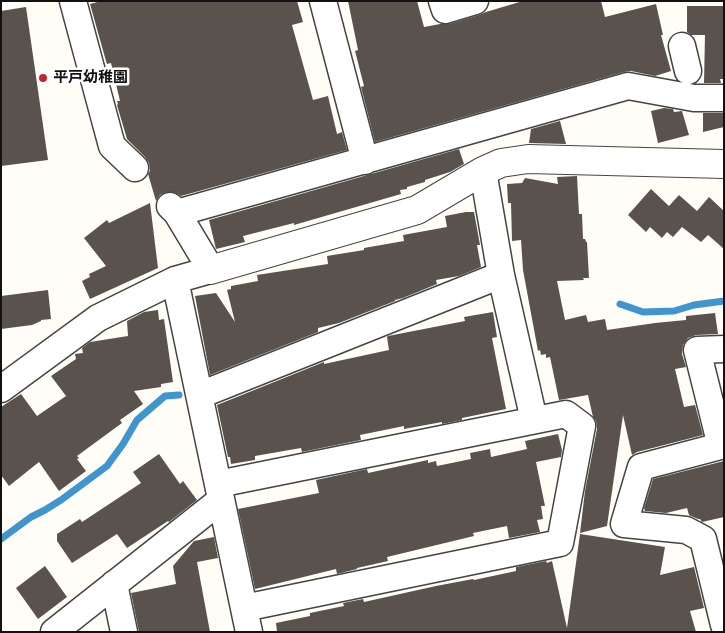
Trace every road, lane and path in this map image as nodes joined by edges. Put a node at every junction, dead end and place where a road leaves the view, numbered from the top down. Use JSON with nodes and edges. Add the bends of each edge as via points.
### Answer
{"nodes":[{"id":1,"x":73,"y":1,"type":"edge"},
{"id":2,"x":323,"y":1,"type":"edge"},
{"id":3,"x":442,"y":1,"type":"edge"},
{"id":4,"x":475,"y":1,"type":"edge"},
{"id":5,"x":682,"y":46,"type":"dead end"},
{"id":6,"x":694,"y":95,"type":"junction"},
{"id":7,"x":724,"y":98,"type":"edge"},
{"id":8,"x":365,"y":161,"type":"junction"},
{"id":9,"x":724,"y":164,"type":"edge"},
{"id":10,"x":135,"y":168,"type":"dead end"},
{"id":11,"x":483,"y":170,"type":"junction"},
{"id":12,"x":210,"y":270,"type":"junction"},
{"id":13,"x":501,"y":275,"type":"junction"},
{"id":14,"x":175,"y":280,"type":"junction"},
{"id":15,"x":724,"y":348,"type":"edge"},
{"id":16,"x":1,"y":389,"type":"edge"},
{"id":17,"x":200,"y":395,"type":"junction"},
{"id":18,"x":534,"y":420,"type":"junction"},
{"id":19,"x":723,"y":446,"type":"edge"},
{"id":20,"x":219,"y":492,"type":"junction"},
{"id":21,"x":713,"y":535,"type":"edge"},
{"id":22,"x":114,"y":584,"type":"junction"},
{"id":23,"x":246,"y":620,"type":"edge"},
{"id":24,"x":724,"y":625,"type":"edge"},
{"id":25,"x":54,"y":632,"type":"edge"},
{"id":26,"x":124,"y":632,"type":"edge"}],
"edges":[{"from":1,"to":10,"type":"street","via":[[112,146]]},
{"from":2,"to":8,"type":"street"},
{"from":3,"to":4,"type":"street","via":[[444,10]]},
{"from":5,"to":6,"type":"street"},
{"from":6,"to":7,"type":"street"},
{"from":6,"to":8,"type":"street","via":[[628,86]]},
{"from":8,"to":12,"type":"street","via":[[174,209]]},
{"from":9,"to":11,"type":"street","via":[[528,160],[501,163]]},
{"from":11,"to":12,"type":"street","via":[[417,210]]},
{"from":11,"to":13,"type":"street"},
{"from":12,"to":14,"type":"street"},
{"from":13,"to":17,"type":"street"},
{"from":13,"to":18,"type":"street"},
{"from":14,"to":16,"type":"street","via":[[98,318]]},
{"from":14,"to":17,"type":"street"},
{"from":15,"to":19,"type":"street","via":[[697,350]]},
{"from":17,"to":20,"type":"street"},
{"from":18,"to":20,"type":"street"},
{"from":18,"to":23,"type":"street","via":[[566,414],[582,426],[560,543]]},
{"from":19,"to":21,"type":"street","via":[[641,467],[624,524]]},
{"from":20,"to":22,"type":"street"},
{"from":20,"to":23,"type":"street"},
{"from":21,"to":24,"type":"street"},
{"from":22,"to":25,"type":"street"},
{"from":22,"to":26,"type":"street"}]}
